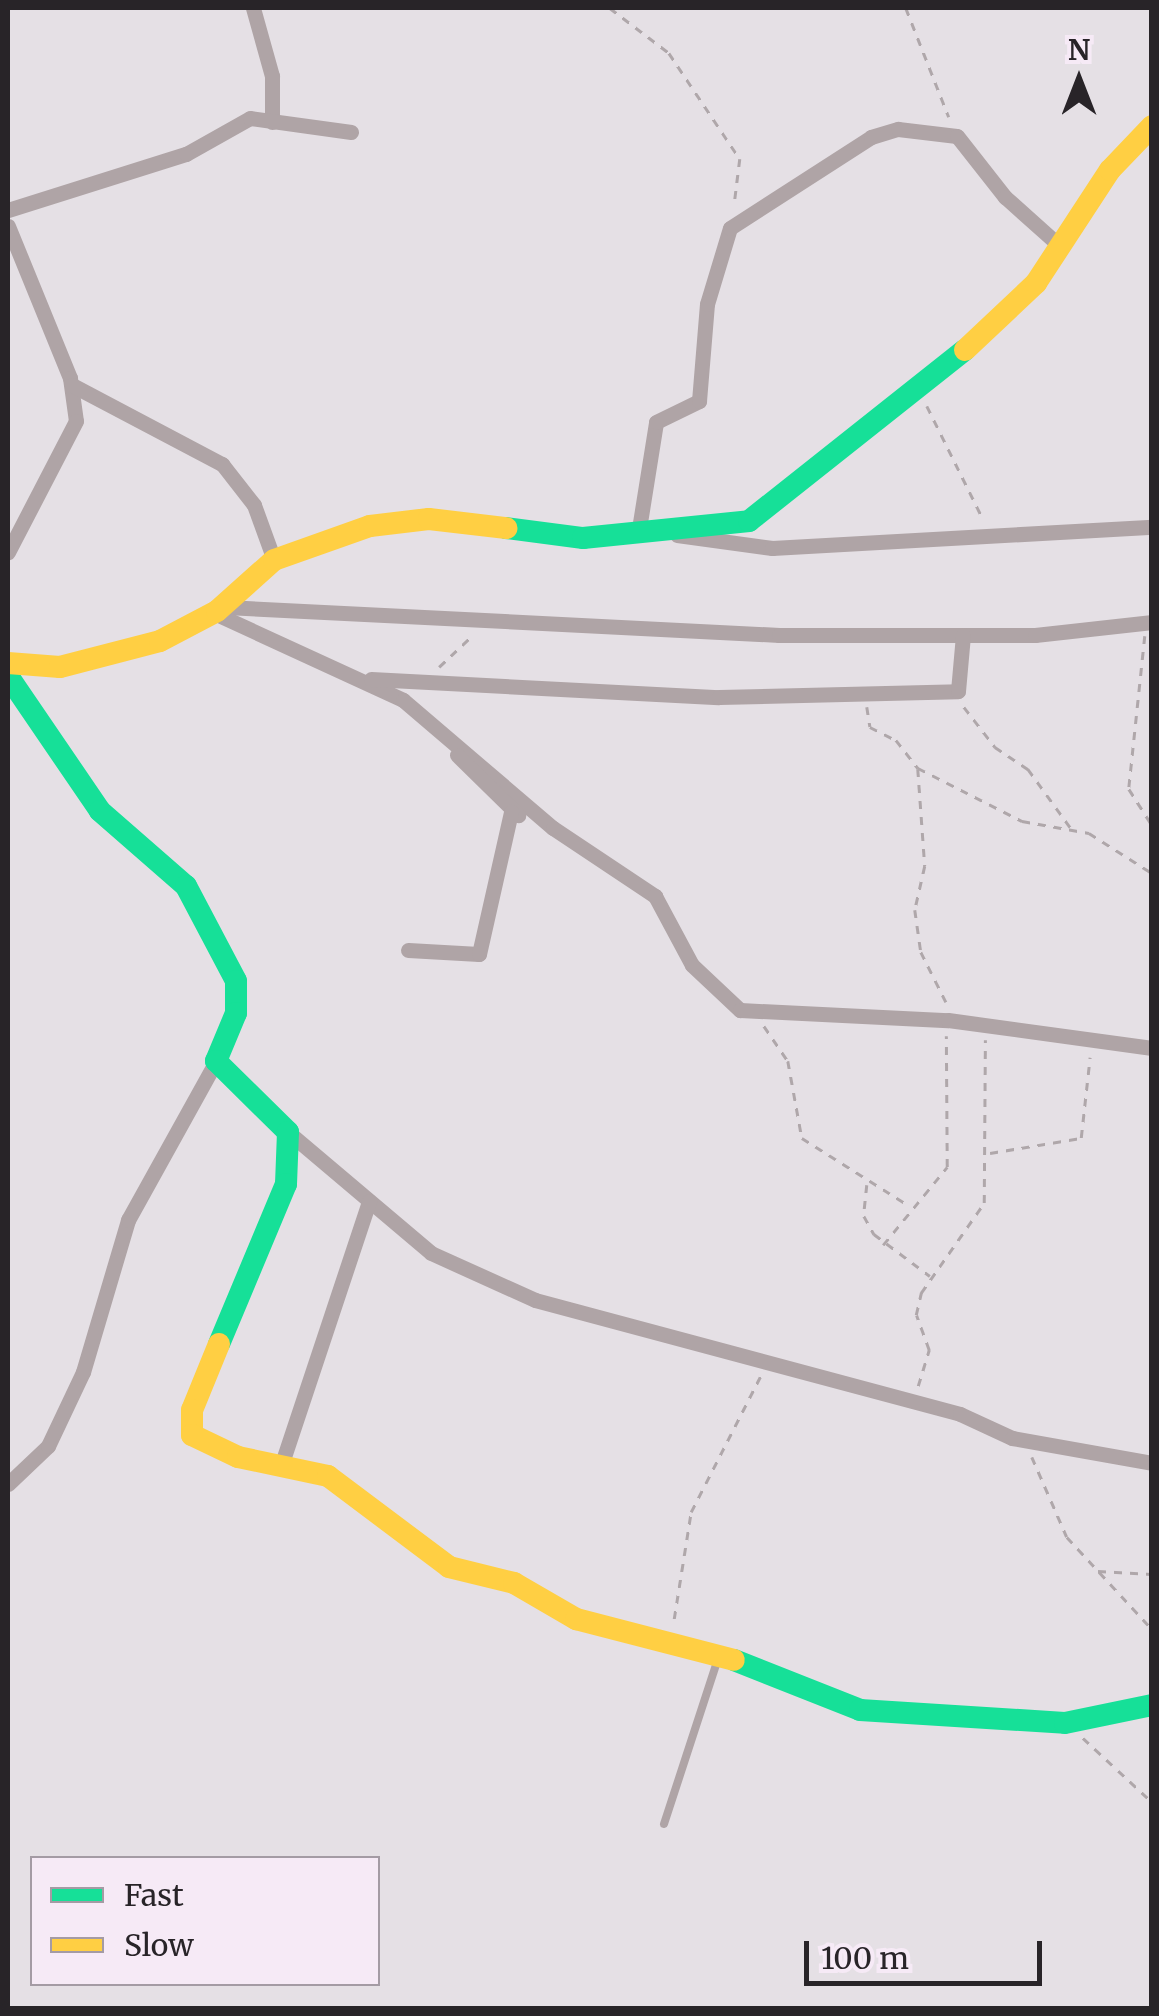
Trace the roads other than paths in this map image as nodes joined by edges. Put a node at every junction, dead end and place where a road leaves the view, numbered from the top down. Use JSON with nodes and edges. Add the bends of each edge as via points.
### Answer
{"nodes":[{"id":1,"x":252,"y":8,"type":"edge"},
{"id":2,"x":272,"y":122,"type":"junction"},
{"id":3,"x":1152,"y":126,"type":"edge"},
{"id":4,"x":351,"y":132,"type":"dead end"},
{"id":5,"x":8,"y":210,"type":"edge"},
{"id":6,"x":8,"y":226,"type":"edge"},
{"id":7,"x":1061,"y":247,"type":"junction"},
{"id":8,"x":72,"y":385,"type":"junction"},
{"id":9,"x":1152,"y":526,"type":"edge"},
{"id":10,"x":671,"y":533,"type":"junction"},
{"id":11,"x":638,"y":535,"type":"junction"},
{"id":12,"x":8,"y":552,"type":"edge"},
{"id":13,"x":274,"y":560,"type":"junction"},
{"id":14,"x":210,"y":614,"type":"junction"},
{"id":15,"x":1149,"y":622,"type":"edge"},
{"id":16,"x":963,"y":635,"type":"junction"},
{"id":17,"x":8,"y":663,"type":"edge"},
{"id":18,"x":8,"y":676,"type":"edge"},
{"id":19,"x":357,"y":678,"type":"junction"},
{"id":20,"x":449,"y":743,"type":"junction"},
{"id":21,"x":511,"y":812,"type":"junction"},
{"id":22,"x":553,"y":828,"type":"junction"},
{"id":23,"x":408,"y":950,"type":"dead end"},
{"id":24,"x":1152,"y":1048,"type":"edge"},
{"id":25,"x":216,"y":1061,"type":"junction"},
{"id":26,"x":288,"y":1132,"type":"junction"},
{"id":27,"x":368,"y":1201,"type":"junction"},
{"id":28,"x":282,"y":1462,"type":"junction"},
{"id":29,"x":1152,"y":1463,"type":"edge"},
{"id":30,"x":8,"y":1484,"type":"edge"},
{"id":31,"x":720,"y":1655,"type":"junction"},
{"id":32,"x":1152,"y":1705,"type":"edge"},
{"id":33,"x":664,"y":1824,"type":"dead end"}],
"edges":[{"from":1,"to":2,"type":"street","via":[[272,76]]},
{"from":2,"to":4,"type":"street"},
{"from":2,"to":5,"type":"street","via":[[250,118],[186,154]]},
{"from":3,"to":7,"type":"street","via":[[1110,170]]},
{"from":6,"to":8,"type":"street"},
{"from":7,"to":10,"type":"street","via":[[984,335],[771,509],[732,527]]},
{"from":7,"to":11,"type":"street","via":[[956,136],[884,131],[730,228],[707,304],[699,400],[656,422]]},
{"from":8,"to":12,"type":"street","via":[[76,421],[65,451]]},
{"from":8,"to":13,"type":"street","via":[[222,464],[254,505]]},
{"from":9,"to":10,"type":"street","via":[[772,548]]},
{"from":10,"to":11,"type":"street"},
{"from":11,"to":13,"type":"street","via":[[553,537],[414,520]]},
{"from":13,"to":14,"type":"street"},
{"from":14,"to":16,"type":"street"},
{"from":14,"to":17,"type":"street","via":[[127,652],[60,667]]},
{"from":14,"to":19,"type":"street","via":[[244,619]]},
{"from":15,"to":16,"type":"street"},
{"from":16,"to":19,"type":"street","via":[[958,691],[718,697]]},
{"from":18,"to":25,"type":"street","via":[[100,811],[186,886],[225,958],[236,1012]]},
{"from":19,"to":20,"type":"street","via":[[404,700]]},
{"from":20,"to":21,"type":"street"},
{"from":20,"to":22,"type":"street"},
{"from":21,"to":22,"type":"street"},
{"from":21,"to":23,"type":"street","via":[[480,954]]},
{"from":22,"to":24,"type":"street","via":[[655,896],[692,965],[754,1013],[952,1020]]},
{"from":25,"to":26,"type":"street"},
{"from":25,"to":30,"type":"street","via":[[128,1220],[83,1372],[48,1446]]},
{"from":26,"to":27,"type":"street"},
{"from":26,"to":28,"type":"street","via":[[290,1163],[261,1259],[189,1428],[215,1449]]},
{"from":27,"to":28,"type":"street"},
{"from":27,"to":29,"type":"street","via":[[431,1253],[535,1300],[610,1314],[767,1368],[916,1403],[1026,1441]]},
{"from":28,"to":31,"type":"street","via":[[342,1484],[449,1567],[514,1583],[604,1628]]},
{"from":31,"to":32,"type":"street","via":[[860,1710],[1065,1723]]},
{"from":31,"to":33,"type":"lane"}]}
